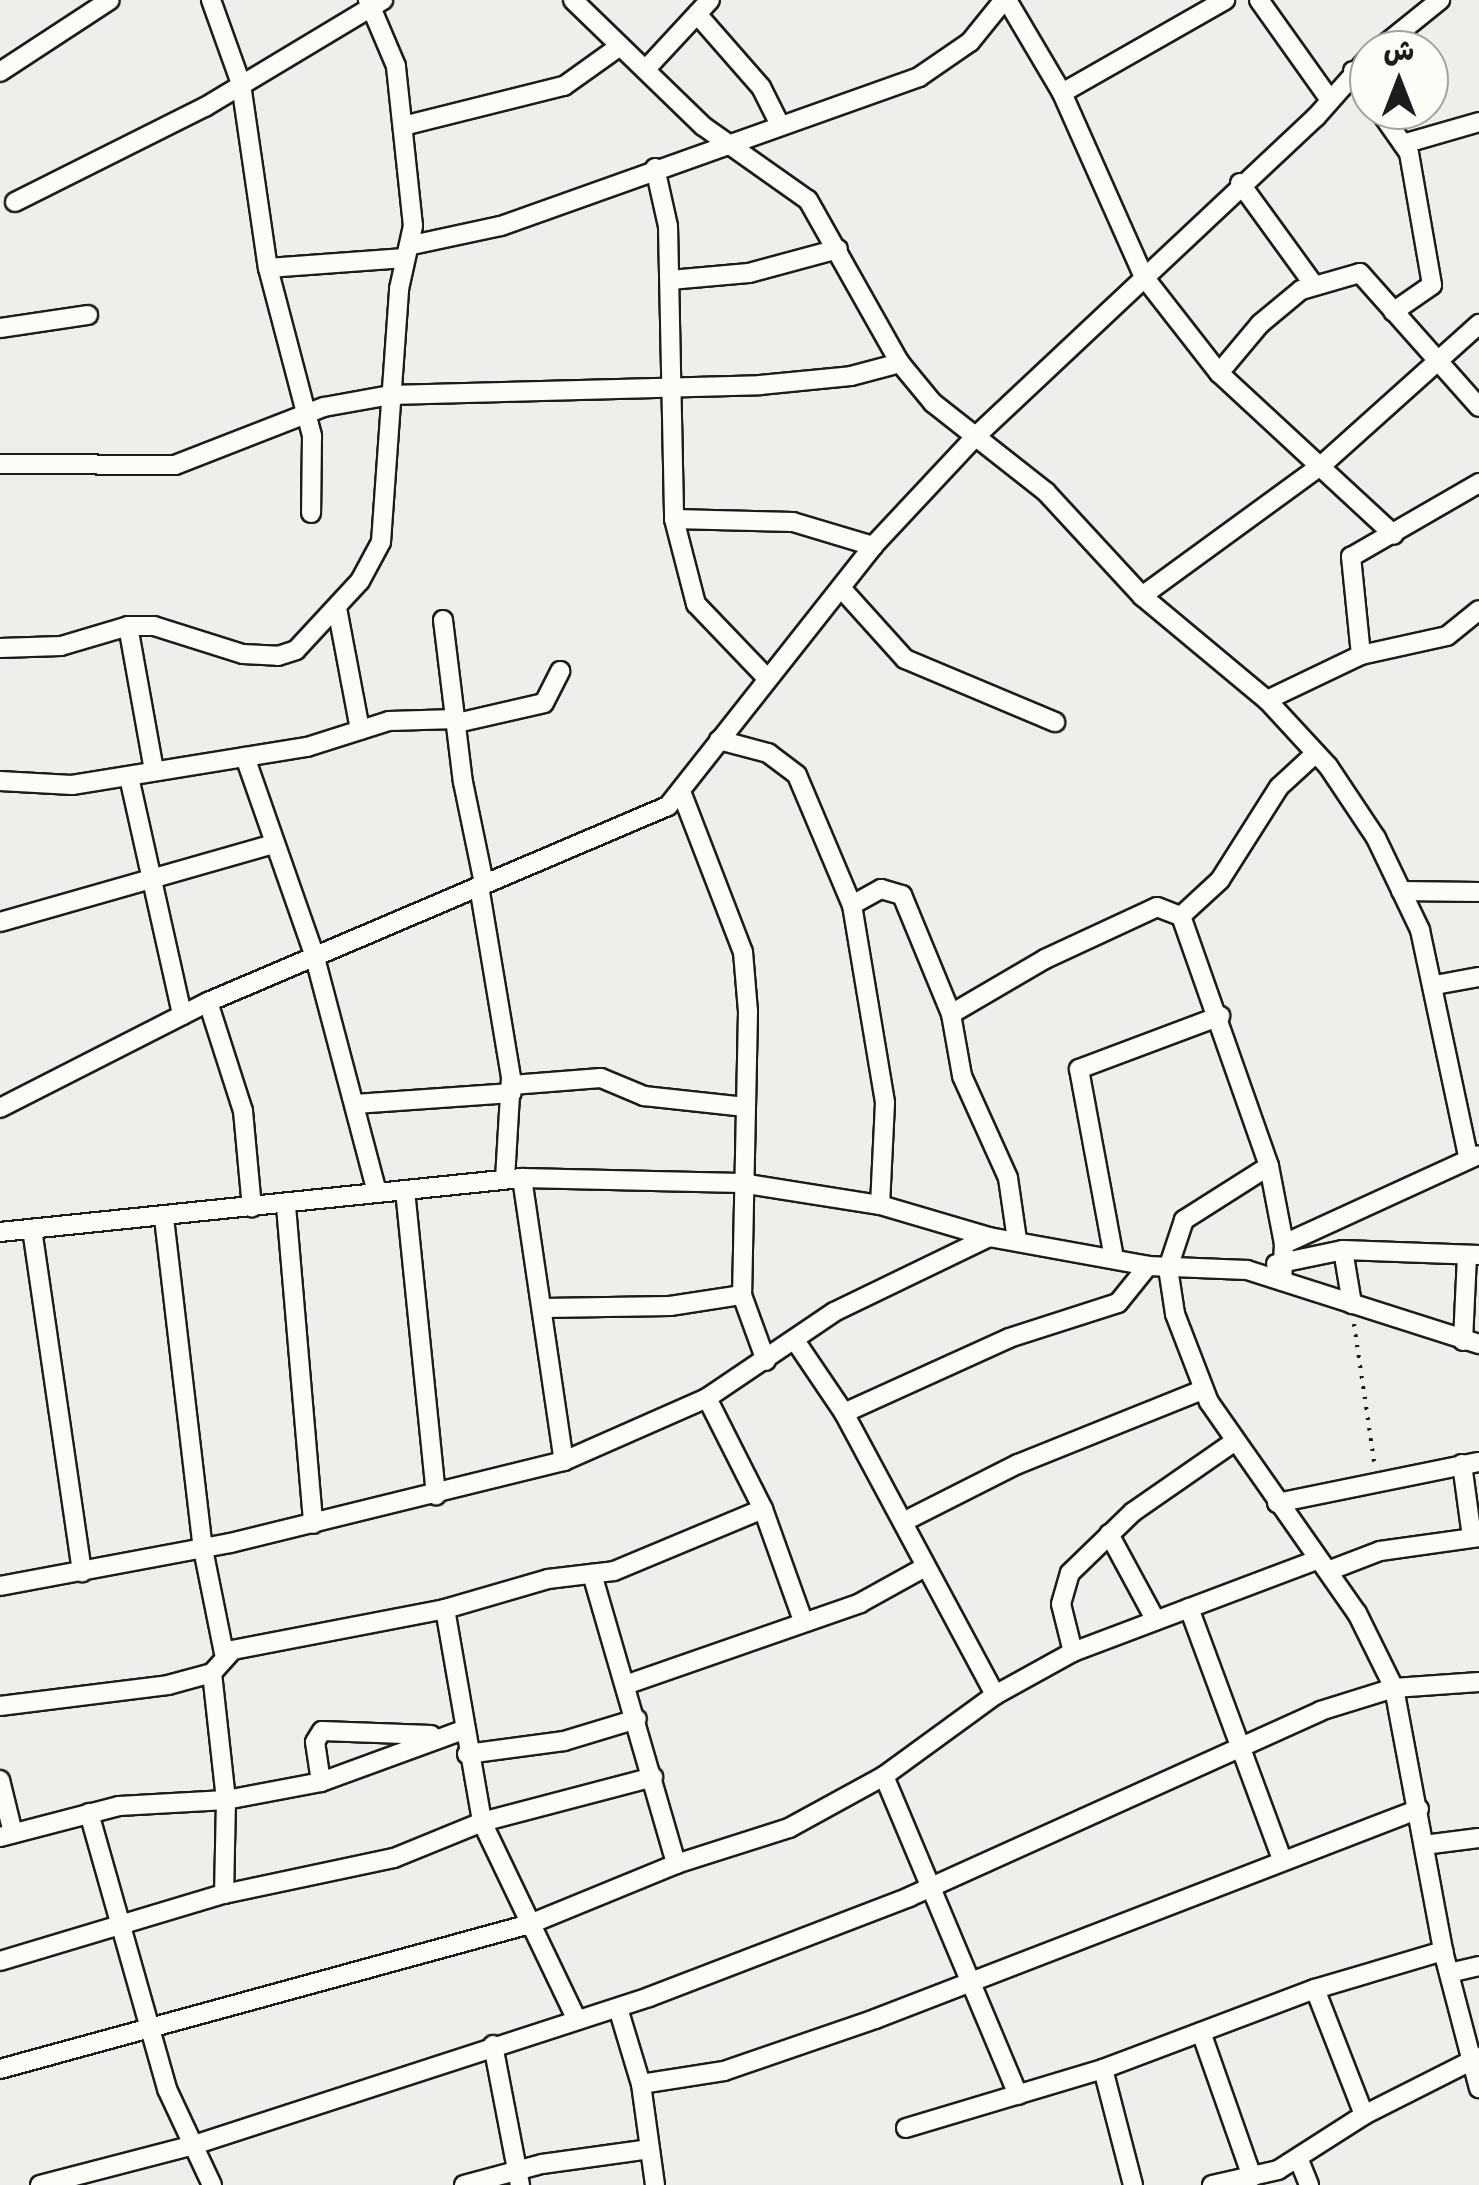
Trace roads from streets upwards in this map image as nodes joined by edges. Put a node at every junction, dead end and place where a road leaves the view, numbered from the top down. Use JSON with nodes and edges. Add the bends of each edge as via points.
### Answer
{"nodes":[{"id":1,"x":110,"y":0,"type":"edge"},
{"id":2,"x":211,"y":0,"type":"edge"},
{"id":3,"x":572,"y":0,"type":"edge"},
{"id":4,"x":1005,"y":0,"type":"edge"},
{"id":5,"x":1225,"y":0,"type":"edge"},
{"id":6,"x":1259,"y":0,"type":"edge"},
{"id":7,"x":1440,"y":0,"type":"edge"},
{"id":8,"x":375,"y":2,"type":"edge"},
{"id":9,"x":704,"y":7,"type":"edge"},
{"id":10,"x":1403,"y":30,"type":"edge"},
{"id":11,"x":620,"y":46,"type":"junction"},
{"id":12,"x":646,"y":69,"type":"junction"},
{"id":13,"x":0,"y":72,"type":"edge"},
{"id":14,"x":1349,"y":76,"type":"edge"},
{"id":15,"x":241,"y":84,"type":"junction"},
{"id":16,"x":1062,"y":93,"type":"junction"},
{"id":17,"x":1330,"y":100,"type":"junction"},
{"id":18,"x":1479,"y":122,"type":"edge"},
{"id":19,"x":779,"y":123,"type":"junction"},
{"id":20,"x":403,"y":126,"type":"junction"},
{"id":21,"x":1393,"y":130,"type":"edge"},
{"id":22,"x":730,"y":143,"type":"junction"},
{"id":23,"x":1403,"y":144,"type":"junction"},
{"id":24,"x":656,"y":168,"type":"junction"},
{"id":25,"x":1240,"y":183,"type":"junction"},
{"id":26,"x":15,"y":202,"type":"dead end"},
{"id":27,"x":838,"y":249,"type":"junction"},
{"id":28,"x":409,"y":252,"type":"junction"},
{"id":29,"x":268,"y":268,"type":"junction"},
{"id":30,"x":1144,"y":277,"type":"junction"},
{"id":31,"x":670,"y":280,"type":"junction"},
{"id":32,"x":1314,"y":285,"type":"junction"},
{"id":33,"x":1394,"y":312,"type":"junction"},
{"id":34,"x":88,"y":316,"type":"dead end"},
{"id":35,"x":1479,"y":324,"type":"edge"},
{"id":36,"x":0,"y":328,"type":"edge"},
{"id":37,"x":900,"y":362,"type":"junction"},
{"id":38,"x":1439,"y":362,"type":"junction"},
{"id":39,"x":1219,"y":373,"type":"junction"},
{"id":40,"x":672,"y":390,"type":"junction"},
{"id":41,"x":390,"y":395,"type":"junction"},
{"id":42,"x":1479,"y":406,"type":"edge"},
{"id":43,"x":307,"y":414,"type":"junction"},
{"id":44,"x":976,"y":437,"type":"junction"},
{"id":45,"x":0,"y":464,"type":"edge"},
{"id":46,"x":1324,"y":464,"type":"junction"},
{"id":47,"x":1479,"y":483,"type":"edge"},
{"id":48,"x":310,"y":513,"type":"dead end"},
{"id":49,"x":674,"y":519,"type":"junction"},
{"id":50,"x":1394,"y":536,"type":"junction"},
{"id":51,"x":873,"y":546,"type":"junction"},
{"id":52,"x":842,"y":588,"type":"junction"},
{"id":53,"x":1142,"y":596,"type":"junction"},
{"id":54,"x":337,"y":608,"type":"junction"},
{"id":55,"x":1479,"y":610,"type":"edge"},
{"id":56,"x":443,"y":620,"type":"dead end"},
{"id":57,"x":128,"y":626,"type":"junction"},
{"id":58,"x":0,"y":648,"type":"edge"},
{"id":59,"x":1362,"y":655,"type":"junction"},
{"id":60,"x":560,"y":671,"type":"dead end"},
{"id":61,"x":766,"y":677,"type":"junction"},
{"id":62,"x":1266,"y":700,"type":"junction"},
{"id":63,"x":457,"y":721,"type":"junction"},
{"id":64,"x":1056,"y":722,"type":"dead end"},
{"id":65,"x":360,"y":730,"type":"junction"},
{"id":66,"x":718,"y":740,"type":"junction"},
{"id":67,"x":1316,"y":754,"type":"junction"},
{"id":68,"x":245,"y":757,"type":"junction"},
{"id":69,"x":154,"y":770,"type":"junction"},
{"id":70,"x":129,"y":777,"type":"junction"},
{"id":71,"x":0,"y":781,"type":"edge"},
{"id":72,"x":682,"y":794,"type":"junction"},
{"id":73,"x":274,"y":844,"type":"junction"},
{"id":74,"x":150,"y":878,"type":"junction"},
{"id":75,"x":482,"y":884,"type":"junction"},
{"id":76,"x":1402,"y":891,"type":"junction"},
{"id":77,"x":1479,"y":892,"type":"edge"},
{"id":78,"x":852,"y":905,"type":"junction"},
{"id":79,"x":1181,"y":916,"type":"junction"},
{"id":80,"x":0,"y":922,"type":"edge"},
{"id":81,"x":314,"y":954,"type":"junction"},
{"id":82,"x":1479,"y":977,"type":"edge"},
{"id":83,"x":1436,"y":985,"type":"junction"},
{"id":84,"x":208,"y":1002,"type":"junction"},
{"id":85,"x":951,"y":1014,"type":"junction"},
{"id":86,"x":182,"y":1015,"type":"junction"},
{"id":87,"x":1220,"y":1016,"type":"junction"},
{"id":88,"x":512,"y":1089,"type":"junction"},
{"id":89,"x":355,"y":1104,"type":"junction"},
{"id":90,"x":745,"y":1107,"type":"junction"},
{"id":91,"x":0,"y":1108,"type":"edge"},
{"id":92,"x":1474,"y":1156,"type":"edge"},
{"id":93,"x":1269,"y":1166,"type":"junction"},
{"id":94,"x":514,"y":1178,"type":"junction"},
{"id":95,"x":741,"y":1182,"type":"junction"},
{"id":96,"x":405,"y":1190,"type":"junction"},
{"id":97,"x":376,"y":1193,"type":"junction"},
{"id":98,"x":880,"y":1205,"type":"junction"},
{"id":99,"x":286,"y":1206,"type":"junction"},
{"id":100,"x":252,"y":1208,"type":"junction"},
{"id":101,"x":164,"y":1218,"type":"junction"},
{"id":102,"x":32,"y":1229,"type":"junction"},
{"id":103,"x":0,"y":1232,"type":"edge"},
{"id":104,"x":988,"y":1237,"type":"junction"},
{"id":105,"x":1016,"y":1240,"type":"junction"},
{"id":106,"x":1343,"y":1250,"type":"junction"},
{"id":107,"x":1473,"y":1255,"type":"edge"},
{"id":108,"x":1114,"y":1258,"type":"junction"},
{"id":109,"x":1283,"y":1263,"type":"junction"},
{"id":110,"x":1148,"y":1266,"type":"junction"},
{"id":111,"x":1168,"y":1268,"type":"junction"},
{"id":112,"x":742,"y":1295,"type":"junction"},
{"id":113,"x":1352,"y":1304,"type":"junction"},
{"id":114,"x":544,"y":1308,"type":"junction"},
{"id":115,"x":796,"y":1342,"type":"junction"},
{"id":116,"x":1471,"y":1342,"type":"edge"},
{"id":117,"x":766,"y":1362,"type":"junction"},
{"id":118,"x":1202,"y":1390,"type":"junction"},
{"id":119,"x":707,"y":1398,"type":"junction"},
{"id":120,"x":844,"y":1413,"type":"junction"},
{"id":121,"x":1235,"y":1442,"type":"junction"},
{"id":122,"x":564,"y":1461,"type":"junction"},
{"id":123,"x":1471,"y":1463,"type":"edge"},
{"id":124,"x":436,"y":1495,"type":"junction"},
{"id":125,"x":1278,"y":1503,"type":"junction"},
{"id":126,"x":763,"y":1509,"type":"junction"},
{"id":127,"x":903,"y":1522,"type":"junction"},
{"id":128,"x":314,"y":1524,"type":"junction"},
{"id":129,"x":1108,"y":1534,"type":"junction"},
{"id":130,"x":1476,"y":1537,"type":"edge"},
{"id":131,"x":203,"y":1548,"type":"junction"},
{"id":132,"x":1322,"y":1566,"type":"junction"},
{"id":133,"x":925,"y":1567,"type":"junction"},
{"id":134,"x":82,"y":1572,"type":"junction"},
{"id":135,"x":592,"y":1574,"type":"junction"},
{"id":136,"x":0,"y":1586,"type":"edge"},
{"id":137,"x":1190,"y":1608,"type":"junction"},
{"id":138,"x":445,"y":1609,"type":"junction"},
{"id":139,"x":1155,"y":1619,"type":"junction"},
{"id":140,"x":803,"y":1621,"type":"junction"},
{"id":141,"x":1073,"y":1652,"type":"junction"},
{"id":142,"x":224,"y":1653,"type":"junction"},
{"id":143,"x":212,"y":1673,"type":"junction"},
{"id":144,"x":1479,"y":1682,"type":"edge"},
{"id":145,"x":628,"y":1684,"type":"junction"},
{"id":146,"x":1394,"y":1688,"type":"junction"},
{"id":147,"x":995,"y":1694,"type":"junction"},
{"id":148,"x":0,"y":1706,"type":"edge"},
{"id":149,"x":638,"y":1719,"type":"junction"},
{"id":150,"x":466,"y":1729,"type":"junction"},
{"id":151,"x":446,"y":1735,"type":"junction"},
{"id":152,"x":1236,"y":1745,"type":"junction"},
{"id":153,"x":467,"y":1754,"type":"junction"},
{"id":154,"x":884,"y":1776,"type":"junction"},
{"id":155,"x":653,"y":1777,"type":"junction"},
{"id":156,"x":0,"y":1780,"type":"edge"},
{"id":157,"x":321,"y":1782,"type":"junction"},
{"id":158,"x":226,"y":1800,"type":"junction"},
{"id":159,"x":1419,"y":1809,"type":"junction"},
{"id":160,"x":89,"y":1813,"type":"junction"},
{"id":161,"x":482,"y":1822,"type":"junction"},
{"id":162,"x":6,"y":1835,"type":"edge"},
{"id":163,"x":1479,"y":1838,"type":"edge"},
{"id":164,"x":1424,"y":1845,"type":"junction"},
{"id":165,"x":1282,"y":1860,"type":"junction"},
{"id":166,"x":676,"y":1864,"type":"junction"},
{"id":167,"x":931,"y":1887,"type":"junction"},
{"id":168,"x":224,"y":1894,"type":"junction"},
{"id":169,"x":530,"y":1924,"type":"junction"},
{"id":170,"x":122,"y":1926,"type":"junction"},
{"id":171,"x":1444,"y":1951,"type":"junction"},
{"id":172,"x":0,"y":1962,"type":"edge"},
{"id":173,"x":1479,"y":1966,"type":"edge"},
{"id":174,"x":1450,"y":1972,"type":"junction"},
{"id":175,"x":969,"y":1982,"type":"junction"},
{"id":176,"x":1315,"y":1989,"type":"junction"},
{"id":177,"x":618,"y":2008,"type":"junction"},
{"id":178,"x":576,"y":2018,"type":"junction"},
{"id":179,"x":152,"y":2025,"type":"junction"},
{"id":180,"x":1200,"y":2032,"type":"junction"},
{"id":181,"x":493,"y":2045,"type":"junction"},
{"id":182,"x":1474,"y":2059,"type":"edge"},
{"id":183,"x":0,"y":2069,"type":"edge"},
{"id":184,"x":1103,"y":2069,"type":"junction"},
{"id":185,"x":642,"y":2084,"type":"junction"},
{"id":186,"x":1479,"y":2088,"type":"edge"},
{"id":187,"x":1018,"y":2094,"type":"junction"},
{"id":188,"x":1364,"y":2115,"type":"junction"},
{"id":189,"x":906,"y":2128,"type":"dead end"},
{"id":190,"x":194,"y":2145,"type":"junction"},
{"id":191,"x":650,"y":2149,"type":"junction"},
{"id":192,"x":1300,"y":2160,"type":"junction"},
{"id":193,"x":1252,"y":2177,"type":"junction"},
{"id":194,"x":520,"y":2178,"type":"edge"},
{"id":195,"x":40,"y":2185,"type":"edge"},
{"id":196,"x":212,"y":2185,"type":"edge"},
{"id":197,"x":464,"y":2185,"type":"edge"},
{"id":198,"x":655,"y":2185,"type":"edge"},
{"id":199,"x":1133,"y":2185,"type":"edge"},
{"id":200,"x":1212,"y":2185,"type":"edge"},
{"id":201,"x":1309,"y":2185,"type":"edge"}],
"edges":[{"from":1,"to":13,"type":"street"},
{"from":2,"to":15,"type":"street"},
{"from":3,"to":11,"type":"street"},
{"from":4,"to":16,"type":"street"},
{"from":4,"to":19,"type":"street","via":[[970,42],[933,70]]},
{"from":5,"to":16,"type":"street"},
{"from":6,"to":17,"type":"street"},
{"from":7,"to":10,"type":"street"},
{"from":8,"to":15,"type":"street"},
{"from":8,"to":20,"type":"street","via":[[392,51]]},
{"from":9,"to":12,"type":"street"},
{"from":9,"to":19,"type":"street"},
{"from":11,"to":12,"type":"street"},
{"from":11,"to":20,"type":"street","via":[[564,86],[514,104]]},
{"from":12,"to":22,"type":"street","via":[[703,126]]},
{"from":14,"to":17,"type":"street"},
{"from":15,"to":26,"type":"street"},
{"from":15,"to":29,"type":"street"},
{"from":16,"to":30,"type":"street"},
{"from":17,"to":25,"type":"street"},
{"from":18,"to":23,"type":"street"},
{"from":19,"to":22,"type":"street"},
{"from":20,"to":28,"type":"street"},
{"from":21,"to":23,"type":"street"},
{"from":22,"to":24,"type":"street"},
{"from":22,"to":27,"type":"street","via":[[808,200]]},
{"from":23,"to":33,"type":"street","via":[[1421,206],[1432,285]]},
{"from":24,"to":28,"type":"street","via":[[501,226]]},
{"from":24,"to":31,"type":"street"},
{"from":25,"to":30,"type":"street"},
{"from":25,"to":32,"type":"street"},
{"from":27,"to":31,"type":"street","via":[[750,273]]},
{"from":27,"to":37,"type":"street"},
{"from":28,"to":29,"type":"street"},
{"from":28,"to":41,"type":"street"},
{"from":29,"to":43,"type":"street"},
{"from":30,"to":39,"type":"street"},
{"from":30,"to":44,"type":"street"},
{"from":31,"to":40,"type":"street"},
{"from":32,"to":33,"type":"street","via":[[1360,273]]},
{"from":32,"to":39,"type":"street","via":[[1260,324]]},
{"from":33,"to":38,"type":"street"},
{"from":34,"to":36,"type":"street"},
{"from":35,"to":38,"type":"street"},
{"from":37,"to":40,"type":"street","via":[[851,376]]},
{"from":37,"to":44,"type":"street","via":[[932,403]]},
{"from":38,"to":42,"type":"street"},
{"from":38,"to":46,"type":"street"},
{"from":39,"to":46,"type":"street"},
{"from":40,"to":41,"type":"street"},
{"from":40,"to":49,"type":"street"},
{"from":41,"to":43,"type":"street"},
{"from":41,"to":54,"type":"street","via":[[381,542]]},
{"from":43,"to":45,"type":"street","via":[[175,464]]},
{"from":43,"to":48,"type":"street","via":[[314,455]]},
{"from":44,"to":51,"type":"street"},
{"from":44,"to":53,"type":"street","via":[[1046,492]]},
{"from":46,"to":50,"type":"street"},
{"from":46,"to":53,"type":"street"},
{"from":47,"to":50,"type":"street"},
{"from":49,"to":51,"type":"street","via":[[810,524]]},
{"from":49,"to":61,"type":"street","via":[[696,604]]},
{"from":50,"to":59,"type":"street","via":[[1352,557]]},
{"from":51,"to":52,"type":"street"},
{"from":52,"to":61,"type":"street"},
{"from":52,"to":64,"type":"street","via":[[904,659]]},
{"from":53,"to":62,"type":"street"},
{"from":54,"to":57,"type":"street","via":[[296,650],[278,656],[243,654],[154,626]]},
{"from":54,"to":65,"type":"street"},
{"from":55,"to":59,"type":"street","via":[[1447,636]]},
{"from":56,"to":63,"type":"street"},
{"from":57,"to":58,"type":"street","via":[[62,646]]},
{"from":57,"to":69,"type":"street"},
{"from":59,"to":62,"type":"street"},
{"from":60,"to":63,"type":"street","via":[[544,703]]},
{"from":61,"to":66,"type":"street"},
{"from":62,"to":67,"type":"street"},
{"from":63,"to":65,"type":"street","via":[[389,721]]},
{"from":63,"to":75,"type":"street"},
{"from":65,"to":68,"type":"street"},
{"from":66,"to":72,"type":"street"},
{"from":66,"to":78,"type":"street","via":[[768,752],[797,775]]},
{"from":67,"to":76,"type":"street","via":[[1376,838]]},
{"from":67,"to":79,"type":"street","via":[[1279,787],[1220,880]]},
{"from":68,"to":69,"type":"street"},
{"from":68,"to":73,"type":"street"},
{"from":69,"to":70,"type":"street"},
{"from":70,"to":71,"type":"street","via":[[54,786]]},
{"from":70,"to":74,"type":"street"},
{"from":72,"to":75,"type":"street"},
{"from":72,"to":90,"type":"street","via":[[742,952]]},
{"from":73,"to":74,"type":"street"},
{"from":73,"to":81,"type":"street"},
{"from":74,"to":80,"type":"street"},
{"from":74,"to":86,"type":"street"},
{"from":75,"to":81,"type":"street"},
{"from":75,"to":88,"type":"street"},
{"from":76,"to":77,"type":"street"},
{"from":76,"to":83,"type":"street"},
{"from":78,"to":85,"type":"street","via":[[881,889],[902,895]]},
{"from":78,"to":98,"type":"street","via":[[885,1103]]},
{"from":79,"to":85,"type":"street","via":[[1157,907],[1045,958]]},
{"from":79,"to":87,"type":"street"},
{"from":81,"to":84,"type":"street"},
{"from":81,"to":89,"type":"street"},
{"from":82,"to":83,"type":"street"},
{"from":83,"to":92,"type":"street"},
{"from":84,"to":86,"type":"street"},
{"from":84,"to":100,"type":"street","via":[[244,1110]]},
{"from":85,"to":105,"type":"street","via":[[962,1076],[1008,1178]]},
{"from":86,"to":91,"type":"street"},
{"from":87,"to":93,"type":"street"},
{"from":87,"to":108,"type":"street","via":[[1079,1070]]},
{"from":88,"to":89,"type":"street"},
{"from":88,"to":90,"type":"street","via":[[601,1078],[644,1096]]},
{"from":88,"to":94,"type":"street"},
{"from":89,"to":97,"type":"street"},
{"from":90,"to":95,"type":"street"},
{"from":92,"to":109,"type":"street"},
{"from":93,"to":109,"type":"street"},
{"from":93,"to":111,"type":"street","via":[[1194,1210]]},
{"from":94,"to":95,"type":"street"},
{"from":94,"to":96,"type":"street"},
{"from":94,"to":114,"type":"street"},
{"from":95,"to":98,"type":"street"},
{"from":95,"to":112,"type":"street"},
{"from":96,"to":97,"type":"street"},
{"from":96,"to":124,"type":"street"},
{"from":97,"to":99,"type":"street"},
{"from":98,"to":104,"type":"street"},
{"from":99,"to":100,"type":"street"},
{"from":99,"to":128,"type":"street"},
{"from":100,"to":101,"type":"street"},
{"from":101,"to":102,"type":"street"},
{"from":101,"to":131,"type":"street"},
{"from":102,"to":103,"type":"street"},
{"from":102,"to":134,"type":"street"},
{"from":104,"to":105,"type":"street"},
{"from":104,"to":115,"type":"street","via":[[834,1312]]},
{"from":105,"to":108,"type":"street"},
{"from":106,"to":107,"type":"street"},
{"from":106,"to":109,"type":"street"},
{"from":106,"to":113,"type":"street"},
{"from":107,"to":116,"type":"street"},
{"from":108,"to":110,"type":"street"},
{"from":109,"to":111,"type":"street","via":[[1247,1270]]},
{"from":109,"to":113,"type":"street"},
{"from":110,"to":111,"type":"street"},
{"from":110,"to":120,"type":"street","via":[[1118,1303],[1009,1338]]},
{"from":111,"to":118,"type":"street","via":[[1175,1314]]},
{"from":112,"to":114,"type":"street","via":[[670,1306]]},
{"from":112,"to":117,"type":"street"},
{"from":113,"to":116,"type":"street"},
{"from":114,"to":122,"type":"street"},
{"from":115,"to":117,"type":"street"},
{"from":115,"to":120,"type":"street"},
{"from":117,"to":119,"type":"street"},
{"from":118,"to":121,"type":"street"},
{"from":118,"to":127,"type":"street","via":[[1018,1464]]},
{"from":119,"to":122,"type":"street"},
{"from":119,"to":126,"type":"street"},
{"from":120,"to":127,"type":"street"},
{"from":121,"to":125,"type":"street"},
{"from":121,"to":129,"type":"street"},
{"from":122,"to":124,"type":"street"},
{"from":123,"to":125,"type":"street"},
{"from":123,"to":130,"type":"street"},
{"from":124,"to":128,"type":"street"},
{"from":125,"to":132,"type":"street"},
{"from":126,"to":135,"type":"street","via":[[631,1566]]},
{"from":126,"to":140,"type":"street"},
{"from":127,"to":133,"type":"street"},
{"from":128,"to":131,"type":"street"},
{"from":129,"to":139,"type":"street"},
{"from":129,"to":141,"type":"street","via":[[1062,1592]]},
{"from":130,"to":132,"type":"street"},
{"from":131,"to":134,"type":"street"},
{"from":131,"to":142,"type":"street"},
{"from":132,"to":137,"type":"street"},
{"from":132,"to":146,"type":"street","via":[[1357,1613]]},
{"from":133,"to":140,"type":"street","via":[[860,1603]]},
{"from":133,"to":147,"type":"street"},
{"from":134,"to":136,"type":"street"},
{"from":135,"to":138,"type":"street","via":[[548,1579]]},
{"from":135,"to":145,"type":"street"},
{"from":137,"to":139,"type":"street"},
{"from":137,"to":152,"type":"street","via":[[1213,1660]]},
{"from":138,"to":142,"type":"street"},
{"from":138,"to":150,"type":"street"},
{"from":139,"to":141,"type":"street"},
{"from":140,"to":145,"type":"street"},
{"from":141,"to":147,"type":"street"},
{"from":142,"to":143,"type":"street"},
{"from":143,"to":148,"type":"street","via":[[168,1685]]},
{"from":143,"to":158,"type":"street"},
{"from":144,"to":146,"type":"street"},
{"from":145,"to":149,"type":"street"},
{"from":146,"to":152,"type":"street"},
{"from":146,"to":159,"type":"street"},
{"from":147,"to":154,"type":"street"},
{"from":149,"to":153,"type":"street","via":[[564,1741]]},
{"from":149,"to":155,"type":"street"},
{"from":150,"to":151,"type":"street"},
{"from":150,"to":153,"type":"street"},
{"from":151,"to":157,"type":"street"},
{"from":151,"to":157,"type":"street","via":[[322,1731],[315,1742]]},
{"from":152,"to":165,"type":"street"},
{"from":152,"to":167,"type":"street"},
{"from":153,"to":161,"type":"street"},
{"from":154,"to":166,"type":"street","via":[[789,1828]]},
{"from":154,"to":167,"type":"street"},
{"from":155,"to":161,"type":"street"},
{"from":155,"to":166,"type":"street"},
{"from":156,"to":162,"type":"street"},
{"from":157,"to":158,"type":"street"},
{"from":158,"to":160,"type":"street"},
{"from":158,"to":168,"type":"street"},
{"from":159,"to":164,"type":"street"},
{"from":159,"to":165,"type":"street"},
{"from":160,"to":162,"type":"street"},
{"from":160,"to":170,"type":"street"},
{"from":161,"to":168,"type":"street","via":[[394,1858]]},
{"from":161,"to":169,"type":"street"},
{"from":163,"to":164,"type":"street"},
{"from":164,"to":171,"type":"street"},
{"from":165,"to":175,"type":"street"},
{"from":166,"to":169,"type":"street"},
{"from":167,"to":175,"type":"street"},
{"from":167,"to":177,"type":"street"},
{"from":168,"to":170,"type":"street"},
{"from":169,"to":178,"type":"street"},
{"from":169,"to":179,"type":"street","via":[[259,2002]]},
{"from":170,"to":172,"type":"street"},
{"from":170,"to":179,"type":"street"},
{"from":171,"to":174,"type":"street"},
{"from":171,"to":176,"type":"street"},
{"from":173,"to":174,"type":"street"},
{"from":174,"to":182,"type":"street"},
{"from":175,"to":185,"type":"street","via":[[729,2069]]},
{"from":175,"to":187,"type":"street"},
{"from":176,"to":180,"type":"street"},
{"from":176,"to":188,"type":"street"},
{"from":177,"to":178,"type":"street"},
{"from":177,"to":185,"type":"street"},
{"from":178,"to":181,"type":"street"},
{"from":179,"to":183,"type":"street"},
{"from":179,"to":190,"type":"street","via":[[167,2089]]},
{"from":180,"to":184,"type":"street"},
{"from":180,"to":193,"type":"street"},
{"from":181,"to":190,"type":"street"},
{"from":181,"to":194,"type":"street"},
{"from":182,"to":186,"type":"street"},
{"from":182,"to":188,"type":"street"},
{"from":184,"to":187,"type":"street"},
{"from":184,"to":199,"type":"street"},
{"from":185,"to":191,"type":"street"},
{"from":187,"to":189,"type":"street"},
{"from":188,"to":192,"type":"street"},
{"from":190,"to":195,"type":"street"},
{"from":190,"to":196,"type":"street"},
{"from":191,"to":194,"type":"street"},
{"from":191,"to":198,"type":"street"},
{"from":192,"to":193,"type":"street"},
{"from":192,"to":201,"type":"street"},
{"from":193,"to":200,"type":"street"},
{"from":194,"to":197,"type":"street"}]}
